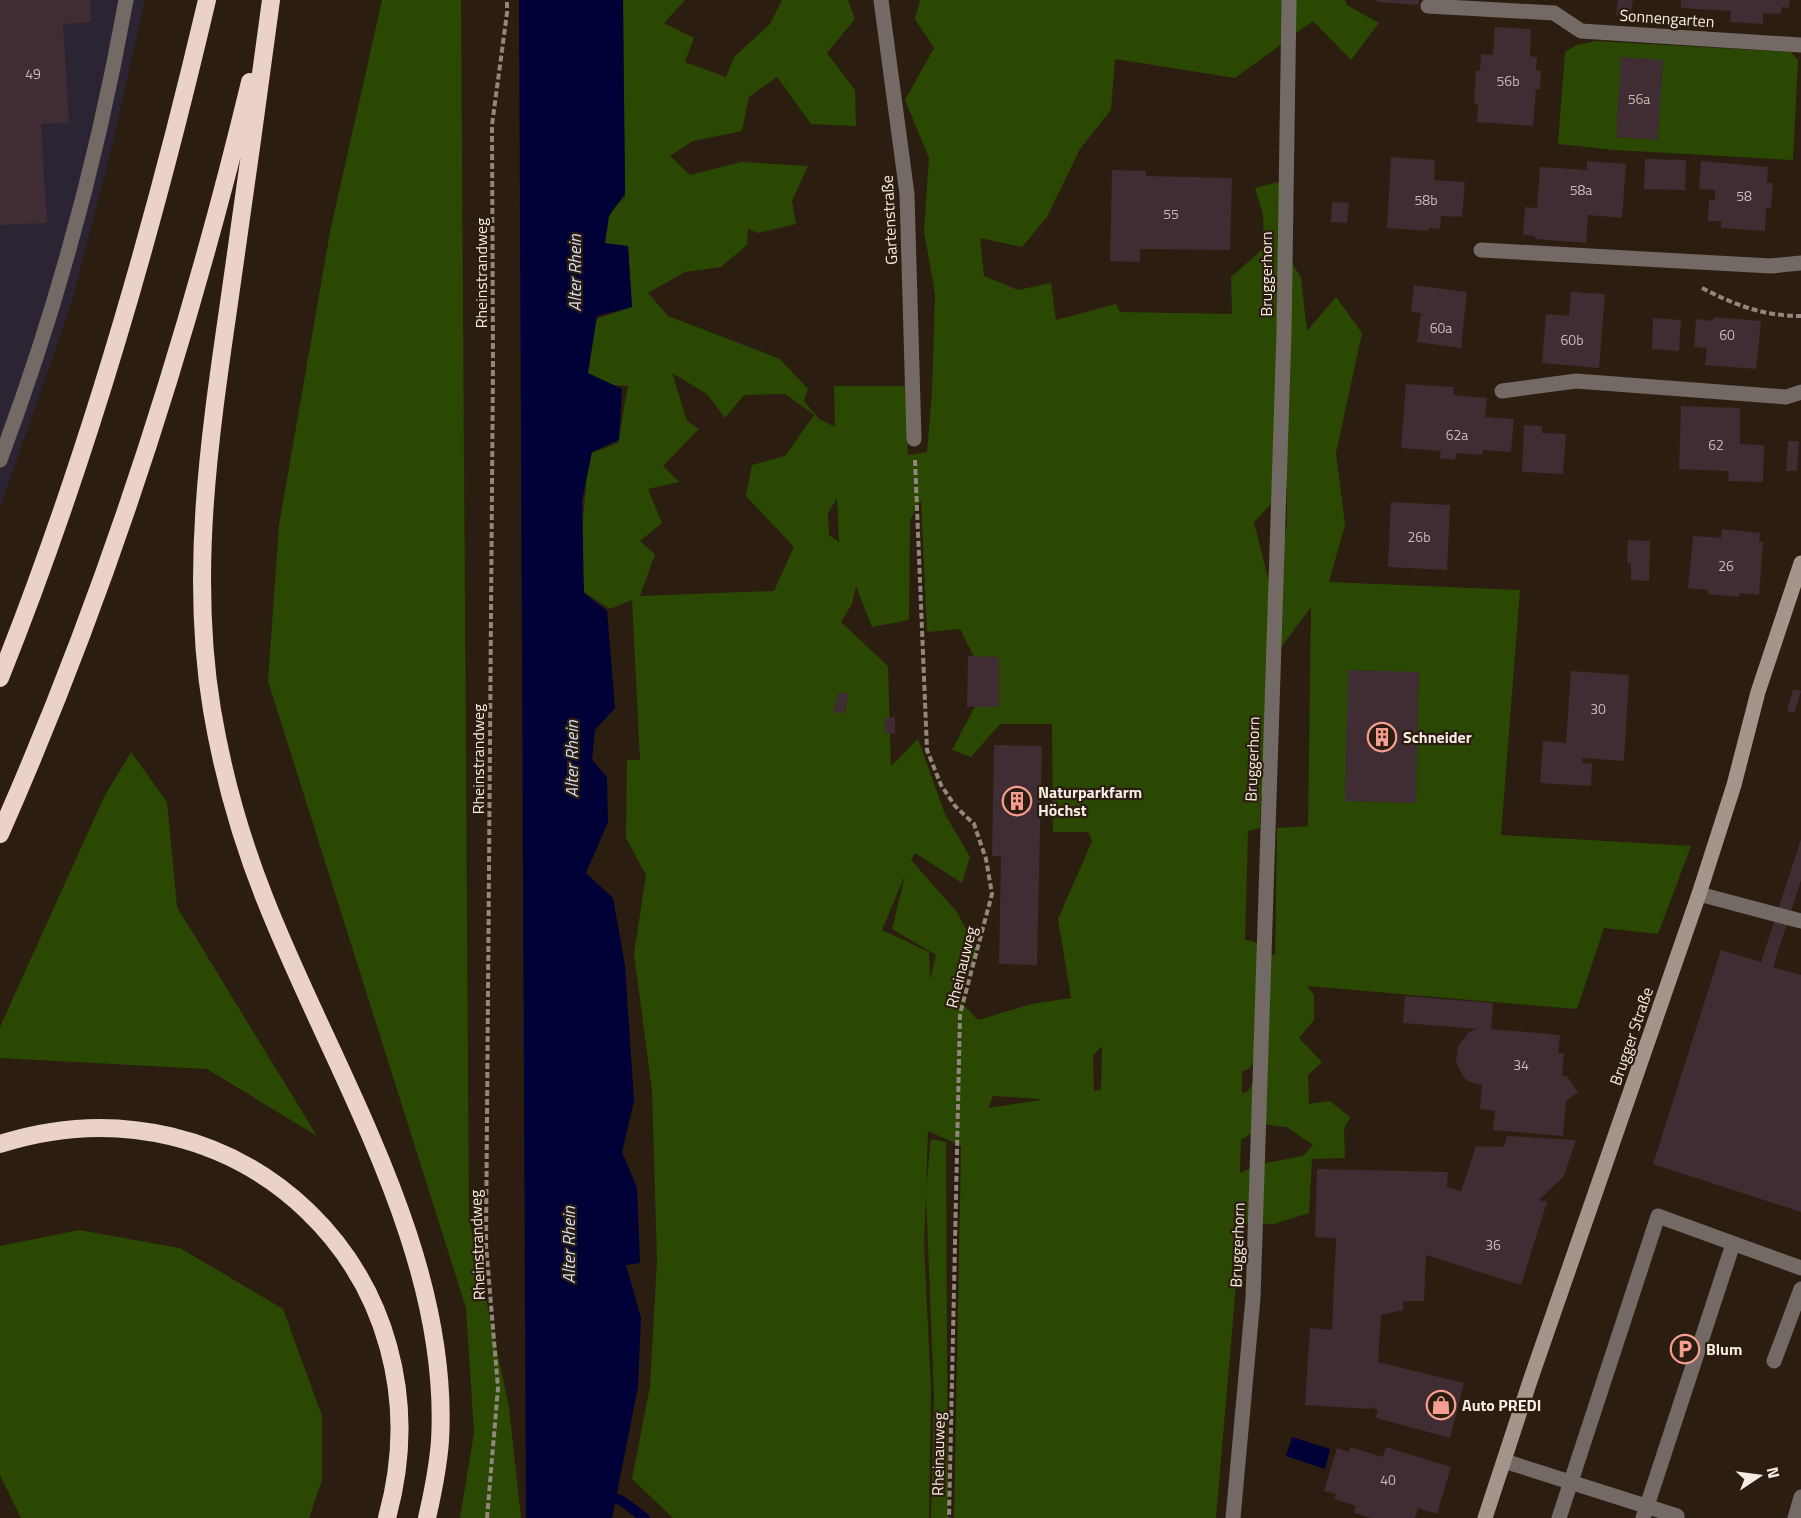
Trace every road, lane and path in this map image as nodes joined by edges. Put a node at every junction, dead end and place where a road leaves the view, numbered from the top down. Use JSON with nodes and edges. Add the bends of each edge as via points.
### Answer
{"nodes":[{"id":1,"x":126,"y":0,"type":"edge"},
{"id":2,"x":207,"y":0,"type":"edge"},
{"id":3,"x":270,"y":0,"type":"edge"},
{"id":4,"x":507,"y":0,"type":"edge"},
{"id":5,"x":881,"y":0,"type":"edge"},
{"id":6,"x":1289,"y":0,"type":"edge"},
{"id":7,"x":1428,"y":6,"type":"dead end"},
{"id":8,"x":1801,"y":45,"type":"edge"},
{"id":9,"x":1481,"y":250,"type":"dead end"},
{"id":10,"x":1801,"y":263,"type":"edge"},
{"id":11,"x":1700,"y":288,"type":"dead end"},
{"id":12,"x":1801,"y":316,"type":"edge"},
{"id":13,"x":1502,"y":391,"type":"dead end"},
{"id":14,"x":1801,"y":392,"type":"edge"},
{"id":15,"x":914,"y":439,"type":"joint"},
{"id":16,"x":0,"y":460,"type":"edge"},
{"id":17,"x":1801,"y":563,"type":"edge"},
{"id":18,"x":0,"y":678,"type":"edge"},
{"id":19,"x":0,"y":834,"type":"edge"},
{"id":20,"x":1700,"y":894,"type":"junction"},
{"id":21,"x":1801,"y":921,"type":"edge"},
{"id":22,"x":0,"y":1144,"type":"edge"},
{"id":23,"x":1733,"y":1244,"type":"junction"},
{"id":24,"x":1801,"y":1268,"type":"edge"},
{"id":25,"x":1801,"y":1289,"type":"edge"},
{"id":26,"x":1774,"y":1361,"type":"dead end"},
{"id":27,"x":1504,"y":1461,"type":"junction"},
{"id":28,"x":1570,"y":1482,"type":"junction"},
{"id":29,"x":1801,"y":1497,"type":"edge"},
{"id":30,"x":1645,"y":1512,"type":"edge"},
{"id":31,"x":1677,"y":1516,"type":"dead end"},
{"id":32,"x":387,"y":1518,"type":"edge"},
{"id":33,"x":427,"y":1518,"type":"edge"},
{"id":34,"x":487,"y":1518,"type":"edge"},
{"id":35,"x":949,"y":1518,"type":"edge"},
{"id":36,"x":1233,"y":1518,"type":"edge"},
{"id":37,"x":1485,"y":1518,"type":"edge"},
{"id":38,"x":1558,"y":1518,"type":"edge"},
{"id":39,"x":1795,"y":1518,"type":"edge"}],
"edges":[{"from":1,"to":16,"type":"street","via":[[79,220]]},
{"from":2,"to":18,"type":"highway","via":[[174,137],[107,373],[56,530]]},
{"from":3,"to":19,"type":"highway","via":[[210,239],[155,422],[68,672]]},
{"from":3,"to":33,"type":"highway","via":[[211,427],[202,530],[206,668],[229,789],[253,866],[380,1158],[425,1297],[439,1377],[440,1412],[437,1465]]},
{"from":4,"to":34,"type":"path","name":"Rheinstrandweg","via":[[492,125],[486,1245],[498,1388]]},
{"from":5,"to":15,"type":"street","name":"Gartenstraße","via":[[907,194]]},
{"from":6,"to":36,"type":"street","name":"Bruggerhorn","via":[[1284,332],[1253,1298]]},
{"from":7,"to":8,"type":"street","name":"Sonnengarten","via":[[1554,14],[1581,31]]},
{"from":9,"to":10,"type":"street","via":[[1772,266]]},
{"from":11,"to":12,"type":"path","via":[[1736,305],[1782,316]]},
{"from":13,"to":14,"type":"street","via":[[1576,381],[1786,397]]},
{"from":15,"to":35,"type":"path","name":"Rheinauweg","via":[[927,750],[941,785],[974,824],[992,894],[960,1014]]},
{"from":17,"to":20,"type":"main road","name":"Brugger Straße","via":[[1758,692]]},
{"from":20,"to":21,"type":"street"},
{"from":20,"to":27,"type":"main road","name":"Brugger Straße"},
{"from":22,"to":32,"type":"highway","via":[[46,1132],[89,1128],[134,1129],[163,1135],[194,1143],[240,1163],[277,1185],[315,1218],[337,1243],[370,1295],[390,1354],[399,1439],[396,1479]]},
{"from":23,"to":24,"type":"street"},
{"from":23,"to":28,"type":"street","via":[[1658,1216]]},
{"from":23,"to":30,"type":"street"},
{"from":25,"to":26,"type":"street"},
{"from":27,"to":28,"type":"street"},
{"from":27,"to":37,"type":"main road","name":"Brugger Straße"},
{"from":28,"to":30,"type":"street"},
{"from":28,"to":38,"type":"street"},
{"from":29,"to":39,"type":"street"},
{"from":30,"to":31,"type":"street"}]}
